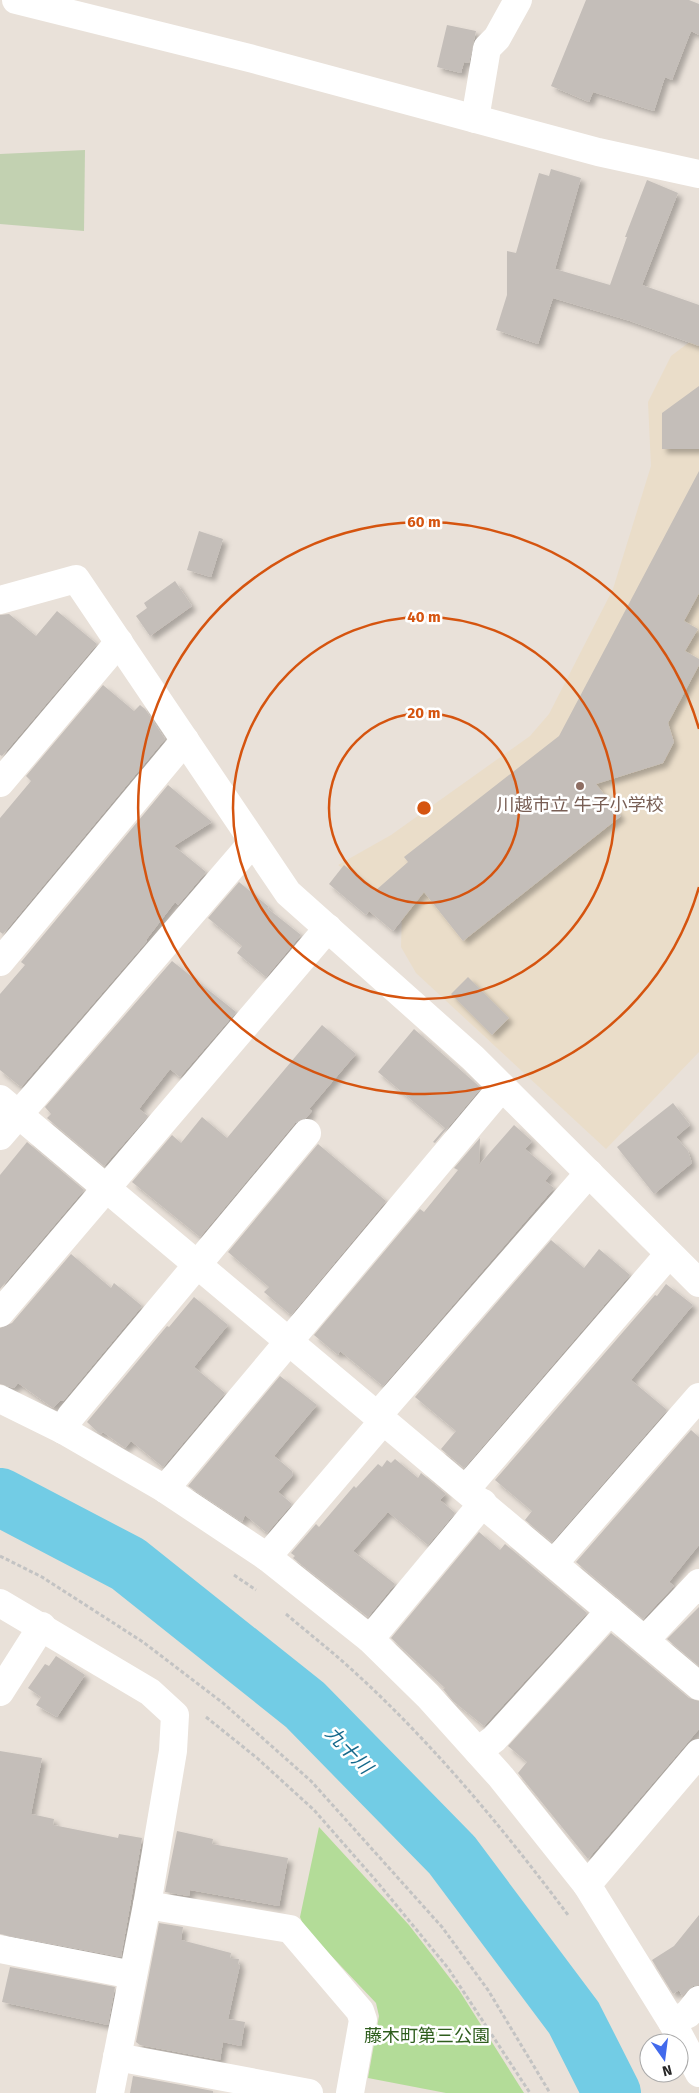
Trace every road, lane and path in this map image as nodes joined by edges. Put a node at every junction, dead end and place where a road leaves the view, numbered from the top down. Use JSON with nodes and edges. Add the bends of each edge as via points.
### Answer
{"nodes":[{"id":1,"x":16,"y":0,"type":"edge"},
{"id":2,"x":518,"y":0,"type":"edge"},
{"id":3,"x":474,"y":119,"type":"junction"},
{"id":4,"x":699,"y":174,"type":"edge"},
{"id":5,"x":0,"y":600,"type":"edge"},
{"id":6,"x":119,"y":642,"type":"junction"},
{"id":7,"x":185,"y":740,"type":"junction"},
{"id":8,"x":0,"y":783,"type":"edge"},
{"id":9,"x":253,"y":842,"type":"junction"},
{"id":10,"x":328,"y":928,"type":"junction"},
{"id":11,"x":0,"y":962,"type":"edge"},
{"id":12,"x":502,"y":1087,"type":"junction"},
{"id":13,"x":9,"y":1106,"type":"edge"},
{"id":14,"x":306,"y":1133,"type":"dead end"},
{"id":15,"x":0,"y":1136,"type":"edge"},
{"id":16,"x":589,"y":1173,"type":"junction"},
{"id":17,"x":108,"y":1188,"type":"junction"},
{"id":18,"x":669,"y":1254,"type":"junction"},
{"id":19,"x":198,"y":1264,"type":"junction"},
{"id":20,"x":699,"y":1283,"type":"edge"},
{"id":21,"x":0,"y":1313,"type":"edge"},
{"id":22,"x":289,"y":1341,"type":"junction"},
{"id":23,"x":699,"y":1397,"type":"edge"},
{"id":24,"x":0,"y":1399,"type":"edge"},
{"id":25,"x":381,"y":1417,"type":"junction"},
{"id":26,"x":63,"y":1430,"type":"junction"},
{"id":27,"x":165,"y":1489,"type":"junction"},
{"id":28,"x":474,"y":1496,"type":"junction"},
{"id":29,"x":0,"y":1556,"type":"edge"},
{"id":30,"x":266,"y":1557,"type":"junction"},
{"id":31,"x":554,"y":1563,"type":"junction"},
{"id":32,"x":230,"y":1572,"type":"dead end"},
{"id":33,"x":699,"y":1583,"type":"edge"},
{"id":34,"x":260,"y":1592,"type":"dead end"},
{"id":35,"x":0,"y":1603,"type":"edge"},
{"id":36,"x":282,"y":1611,"type":"dead end"},
{"id":37,"x":610,"y":1611,"type":"junction"},
{"id":38,"x":42,"y":1626,"type":"junction"},
{"id":39,"x":370,"y":1639,"type":"junction"},
{"id":40,"x":645,"y":1640,"type":"junction"},
{"id":41,"x":699,"y":1686,"type":"edge"},
{"id":42,"x":0,"y":1692,"type":"edge"},
{"id":43,"x":203,"y":1714,"type":"dead end"},
{"id":44,"x":478,"y":1751,"type":"junction"},
{"id":45,"x":699,"y":1753,"type":"edge"},
{"id":46,"x":587,"y":1885,"type":"junction"},
{"id":47,"x":147,"y":1905,"type":"junction"},
{"id":48,"x":571,"y":1920,"type":"dead end"},
{"id":49,"x":0,"y":1949,"type":"edge"},
{"id":50,"x":133,"y":1975,"type":"junction"},
{"id":51,"x":699,"y":2000,"type":"edge"},
{"id":52,"x":672,"y":2022,"type":"junction"},
{"id":53,"x":117,"y":2057,"type":"junction"},
{"id":54,"x":699,"y":2073,"type":"edge"},
{"id":55,"x":110,"y":2093,"type":"edge"},
{"id":56,"x":309,"y":2093,"type":"edge"},
{"id":57,"x":350,"y":2093,"type":"edge"},
{"id":58,"x":530,"y":2093,"type":"edge"},
{"id":59,"x":550,"y":2093,"type":"edge"}],
"edges":[{"from":1,"to":3,"type":"street"},
{"from":2,"to":3,"type":"street","via":[[497,38],[487,48]]},
{"from":3,"to":4,"type":"street","via":[[598,152]]},
{"from":5,"to":6,"type":"street","via":[[76,579]]},
{"from":6,"to":7,"type":"street"},
{"from":6,"to":8,"type":"street"},
{"from":7,"to":9,"type":"street"},
{"from":7,"to":11,"type":"street"},
{"from":9,"to":10,"type":"street","via":[[288,893]]},
{"from":9,"to":13,"type":"street"},
{"from":10,"to":12,"type":"street"},
{"from":10,"to":17,"type":"street"},
{"from":12,"to":16,"type":"street"},
{"from":12,"to":22,"type":"street"},
{"from":13,"to":15,"type":"street"},
{"from":13,"to":17,"type":"street"},
{"from":14,"to":19,"type":"street"},
{"from":16,"to":18,"type":"street"},
{"from":16,"to":25,"type":"street"},
{"from":17,"to":19,"type":"street"},
{"from":17,"to":21,"type":"street"},
{"from":18,"to":20,"type":"street"},
{"from":18,"to":28,"type":"street"},
{"from":19,"to":22,"type":"street"},
{"from":19,"to":26,"type":"street","via":[[71,1416]]},
{"from":22,"to":25,"type":"street"},
{"from":22,"to":27,"type":"street"},
{"from":23,"to":31,"type":"street"},
{"from":24,"to":26,"type":"street"},
{"from":25,"to":28,"type":"street"},
{"from":25,"to":30,"type":"street"},
{"from":26,"to":27,"type":"street"},
{"from":27,"to":30,"type":"street"},
{"from":28,"to":31,"type":"street"},
{"from":28,"to":39,"type":"street"},
{"from":29,"to":59,"type":"path","via":[[42,1577],[143,1642],[224,1703],[311,1781],[442,1927],[488,1990]]},
{"from":30,"to":39,"type":"street"},
{"from":31,"to":37,"type":"street"},
{"from":32,"to":34,"type":"path"},
{"from":33,"to":40,"type":"street"},
{"from":35,"to":38,"type":"street"},
{"from":36,"to":48,"type":"path","via":[[350,1669],[417,1734],[513,1844]]},
{"from":37,"to":40,"type":"street"},
{"from":37,"to":44,"type":"street","via":[[494,1739]]},
{"from":38,"to":42,"type":"street"},
{"from":38,"to":47,"type":"street","via":[[150,1692],[175,1715],[173,1752]]},
{"from":39,"to":44,"type":"street"},
{"from":40,"to":41,"type":"street"},
{"from":43,"to":58,"type":"path","via":[[314,1810],[378,1883],[448,1968]]},
{"from":44,"to":46,"type":"street"},
{"from":45,"to":46,"type":"street"},
{"from":46,"to":52,"type":"street"},
{"from":47,"to":50,"type":"street"},
{"from":47,"to":57,"type":"street","via":[[290,1929],[360,2011],[363,2020]]},
{"from":49,"to":50,"type":"street"},
{"from":50,"to":53,"type":"street"},
{"from":51,"to":52,"type":"street","via":[[688,2014]]},
{"from":52,"to":54,"type":"street"},
{"from":53,"to":55,"type":"street"},
{"from":53,"to":56,"type":"street"}]}
